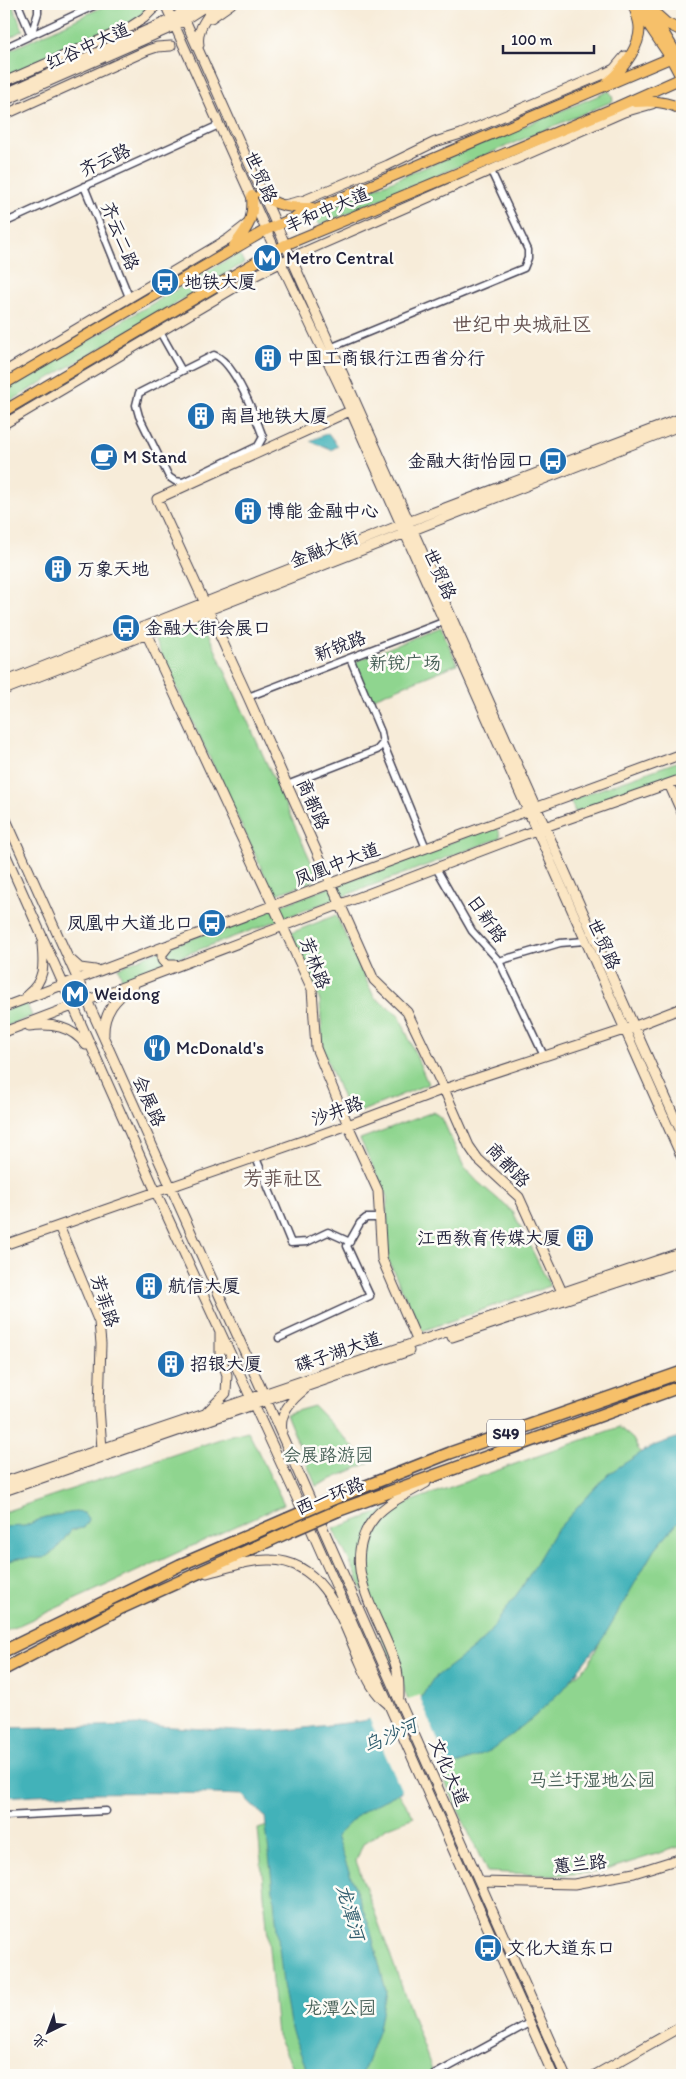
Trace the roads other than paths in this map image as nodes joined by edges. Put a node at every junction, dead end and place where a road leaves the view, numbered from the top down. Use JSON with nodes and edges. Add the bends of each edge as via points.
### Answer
{"nodes":[{"id":1,"x":18,"y":4,"type":"edge"},
{"id":2,"x":38,"y":4,"type":"edge"},
{"id":3,"x":98,"y":4,"type":"edge"},
{"id":4,"x":165,"y":4,"type":"edge"},
{"id":5,"x":195,"y":4,"type":"edge"},
{"id":6,"x":209,"y":4,"type":"edge"},
{"id":7,"x":216,"y":4,"type":"edge"},
{"id":8,"x":230,"y":4,"type":"edge"},
{"id":9,"x":634,"y":4,"type":"edge"},
{"id":10,"x":647,"y":5,"type":"edge"},
{"id":11,"x":155,"y":6,"type":"edge"},
{"id":12,"x":182,"y":12,"type":"edge"},
{"id":13,"x":173,"y":22,"type":"junction"},
{"id":14,"x":201,"y":26,"type":"junction"},
{"id":15,"x":682,"y":31,"type":"edge"},
{"id":16,"x":31,"y":35,"type":"junction"},
{"id":17,"x":131,"y":41,"type":"junction"},
{"id":18,"x":635,"y":45,"type":"junction"},
{"id":19,"x":170,"y":46,"type":"junction"},
{"id":20,"x":4,"y":48,"type":"edge"},
{"id":21,"x":200,"y":55,"type":"junction"},
{"id":22,"x":188,"y":57,"type":"junction"},
{"id":23,"x":678,"y":57,"type":"edge"},
{"id":24,"x":682,"y":78,"type":"edge"},
{"id":25,"x":4,"y":82,"type":"edge"},
{"id":26,"x":602,"y":87,"type":"junction"},
{"id":27,"x":4,"y":94,"type":"edge"},
{"id":28,"x":4,"y":102,"type":"edge"},
{"id":29,"x":667,"y":104,"type":"junction"},
{"id":30,"x":617,"y":107,"type":"junction"},
{"id":31,"x":682,"y":110,"type":"edge"},
{"id":32,"x":6,"y":114,"type":"edge"},
{"id":33,"x":219,"y":125,"type":"junction"},
{"id":34,"x":492,"y":171,"type":"junction"},
{"id":35,"x":84,"y":186,"type":"junction"},
{"id":36,"x":256,"y":194,"type":"junction"},
{"id":37,"x":283,"y":205,"type":"junction"},
{"id":38,"x":316,"y":208,"type":"junction"},
{"id":39,"x":250,"y":222,"type":"junction"},
{"id":40,"x":4,"y":223,"type":"edge"},
{"id":41,"x":271,"y":228,"type":"junction"},
{"id":42,"x":284,"y":245,"type":"junction"},
{"id":43,"x":230,"y":251,"type":"junction"},
{"id":44,"x":275,"y":251,"type":"junction"},
{"id":45,"x":290,"y":258,"type":"junction"},
{"id":46,"x":281,"y":263,"type":"junction"},
{"id":47,"x":129,"y":297,"type":"junction"},
{"id":48,"x":160,"y":332,"type":"junction"},
{"id":49,"x":330,"y":348,"type":"junction"},
{"id":50,"x":182,"y":371,"type":"junction"},
{"id":51,"x":4,"y":372,"type":"edge"},
{"id":52,"x":4,"y":384,"type":"edge"},
{"id":53,"x":4,"y":411,"type":"edge"},
{"id":54,"x":350,"y":411,"type":"junction"},
{"id":55,"x":682,"y":418,"type":"edge"},
{"id":56,"x":4,"y":424,"type":"edge"},
{"id":57,"x":682,"y":425,"type":"edge"},
{"id":58,"x":404,"y":524,"type":"junction"},
{"id":59,"x":409,"y":534,"type":"junction"},
{"id":60,"x":206,"y":607,"type":"junction"},
{"id":61,"x":443,"y":622,"type":"junction"},
{"id":62,"x":148,"y":635,"type":"junction"},
{"id":63,"x":350,"y":658,"type":"junction"},
{"id":64,"x":4,"y":682,"type":"edge"},
{"id":65,"x":4,"y":690,"type":"edge"},
{"id":66,"x":248,"y":697,"type":"junction"},
{"id":67,"x":383,"y":743,"type":"junction"},
{"id":68,"x":682,"y":754,"type":"edge"},
{"id":69,"x":682,"y":779,"type":"edge"},
{"id":70,"x":669,"y":784,"type":"junction"},
{"id":71,"x":287,"y":785,"type":"junction"},
{"id":72,"x":531,"y":809,"type":"junction"},
{"id":73,"x":682,"y":813,"type":"edge"},
{"id":74,"x":4,"y":815,"type":"edge"},
{"id":75,"x":540,"y":829,"type":"junction"},
{"id":76,"x":426,"y":848,"type":"junction"},
{"id":77,"x":4,"y":851,"type":"edge"},
{"id":78,"x":436,"y":868,"type":"junction"},
{"id":79,"x":331,"y":883,"type":"junction"},
{"id":80,"x":340,"y":904,"type":"junction"},
{"id":81,"x":273,"y":905,"type":"junction"},
{"id":82,"x":283,"y":926,"type":"junction"},
{"id":83,"x":41,"y":936,"type":"junction"},
{"id":84,"x":585,"y":941,"type":"junction"},
{"id":85,"x":170,"y":944,"type":"junction"},
{"id":86,"x":62,"y":945,"type":"junction"},
{"id":87,"x":499,"y":961,"type":"junction"},
{"id":88,"x":182,"y":964,"type":"junction"},
{"id":89,"x":112,"y":966,"type":"junction"},
{"id":90,"x":143,"y":978,"type":"junction"},
{"id":91,"x":77,"y":979,"type":"junction"},
{"id":92,"x":63,"y":984,"type":"junction"},
{"id":93,"x":86,"y":1000,"type":"junction"},
{"id":94,"x":72,"y":1006,"type":"junction"},
{"id":95,"x":4,"y":1007,"type":"edge"},
{"id":96,"x":682,"y":1008,"type":"edge"},
{"id":97,"x":14,"y":1028,"type":"junction"},
{"id":98,"x":629,"y":1028,"type":"junction"},
{"id":99,"x":4,"y":1032,"type":"edge"},
{"id":100,"x":105,"y":1041,"type":"junction"},
{"id":101,"x":544,"y":1056,"type":"junction"},
{"id":102,"x":96,"y":1059,"type":"junction"},
{"id":103,"x":444,"y":1088,"type":"junction"},
{"id":104,"x":348,"y":1125,"type":"junction"},
{"id":105,"x":682,"y":1134,"type":"edge"},
{"id":106,"x":256,"y":1158,"type":"junction"},
{"id":107,"x":682,"y":1158,"type":"edge"},
{"id":108,"x":170,"y":1188,"type":"junction"},
{"id":109,"x":156,"y":1192,"type":"junction"},
{"id":110,"x":380,"y":1218,"type":"junction"},
{"id":111,"x":59,"y":1226,"type":"junction"},
{"id":112,"x":350,"y":1242,"type":"junction"},
{"id":113,"x":4,"y":1245,"type":"edge"},
{"id":114,"x":682,"y":1252,"type":"edge"},
{"id":115,"x":682,"y":1261,"type":"edge"},
{"id":116,"x":562,"y":1292,"type":"junction"},
{"id":117,"x":220,"y":1329,"type":"junction"},
{"id":118,"x":279,"y":1338,"type":"dead end"},
{"id":119,"x":418,"y":1342,"type":"junction"},
{"id":120,"x":682,"y":1372,"type":"edge"},
{"id":121,"x":315,"y":1383,"type":"junction"},
{"id":122,"x":682,"y":1386,"type":"edge"},
{"id":123,"x":265,"y":1397,"type":"junction"},
{"id":124,"x":254,"y":1401,"type":"junction"},
{"id":125,"x":203,"y":1416,"type":"junction"},
{"id":126,"x":284,"y":1441,"type":"junction"},
{"id":127,"x":102,"y":1449,"type":"junction"},
{"id":128,"x":453,"y":1468,"type":"junction"},
{"id":129,"x":4,"y":1482,"type":"edge"},
{"id":130,"x":4,"y":1490,"type":"edge"},
{"id":131,"x":185,"y":1578,"type":"junction"},
{"id":132,"x":4,"y":1651,"type":"edge"},
{"id":133,"x":4,"y":1669,"type":"edge"},
{"id":134,"x":399,"y":1699,"type":"junction"},
{"id":135,"x":388,"y":1704,"type":"junction"},
{"id":136,"x":106,"y":1811,"type":"dead end"},
{"id":137,"x":4,"y":1816,"type":"edge"},
{"id":138,"x":682,"y":1858,"type":"edge"},
{"id":139,"x":480,"y":1882,"type":"junction"},
{"id":140,"x":529,"y":2023,"type":"junction"},
{"id":141,"x":682,"y":2026,"type":"edge"},
{"id":142,"x":434,"y":2075,"type":"edge"},
{"id":143,"x":553,"y":2075,"type":"edge"},
{"id":144,"x":565,"y":2075,"type":"edge"},
{"id":145,"x":595,"y":2075,"type":"edge"}],
"edges":[{"from":1,"to":16,"type":"street"},
{"from":2,"to":16,"type":"street"},
{"from":3,"to":16,"type":"street"},
{"from":4,"to":13,"type":"main road","name":"世贸路"},
{"from":5,"to":12,"type":"main road","name":"红谷中大道"},
{"from":6,"to":12,"type":"main road","name":"红谷中大道"},
{"from":7,"to":14,"type":"main road"},
{"from":8,"to":14,"type":"main road"},
{"from":9,"to":18,"type":"main road","via":[[639,24]]},
{"from":9,"to":23,"type":"main road"},
{"from":10,"to":15,"type":"main road","via":[[666,23]]},
{"from":10,"to":23,"type":"main road"},
{"from":11,"to":17,"type":"main road"},
{"from":11,"to":25,"type":"main road","via":[[130,27]]},
{"from":12,"to":13,"type":"main road","name":"红谷中大道"},
{"from":12,"to":21,"type":"main road","name":"世贸路"},
{"from":13,"to":17,"type":"main road","name":"红谷中大道"},
{"from":13,"to":22,"type":"main road","name":"世贸路"},
{"from":14,"to":21,"type":"main road"},
{"from":16,"to":20,"type":"street"},
{"from":17,"to":19,"type":"main road"},
{"from":17,"to":27,"type":"main road","name":"红谷中大道"},
{"from":17,"to":28,"type":"main road","name":"红谷中大道"},
{"from":18,"to":26,"type":"main road","via":[[622,68]]},
{"from":18,"to":37,"type":"main road","via":[[606,73],[435,142],[305,200]]},
{"from":19,"to":22,"type":"main road"},
{"from":19,"to":32,"type":"main road","via":[[148,50]]},
{"from":21,"to":36,"type":"main road","name":"世贸路"},
{"from":22,"to":33,"type":"main road","name":"世贸路"},
{"from":23,"to":24,"type":"main road"},
{"from":23,"to":26,"type":"main road","name":"丰和中大道"},
{"from":24,"to":30,"type":"main road","name":"丰和中大道"},
{"from":26,"to":38,"type":"main road","name":"丰和中大道"},
{"from":28,"to":32,"type":"main road"},
{"from":29,"to":30,"type":"main road","via":[[633,102]]},
{"from":29,"to":31,"type":"main road"},
{"from":29,"to":34,"type":"main road","via":[[648,104],[624,112]]},
{"from":30,"to":42,"type":"main road","name":"丰和中大道"},
{"from":33,"to":35,"type":"street","name":"齐云路"},
{"from":33,"to":36,"type":"main road","name":"世贸路"},
{"from":34,"to":45,"type":"main road"},
{"from":34,"to":49,"type":"street","via":[[528,250],[524,268]]},
{"from":35,"to":40,"type":"street","name":"齐云路"},
{"from":35,"to":47,"type":"street","name":"齐云二路"},
{"from":36,"to":37,"type":"main road"},
{"from":36,"to":39,"type":"main road"},
{"from":36,"to":41,"type":"main road","name":"世贸路"},
{"from":37,"to":38,"type":"main road"},
{"from":38,"to":41,"type":"main road","name":"丰和中大道"},
{"from":39,"to":43,"type":"main road"},
{"from":39,"to":47,"type":"main road","via":[[228,239]]},
{"from":41,"to":42,"type":"main road","name":"世贸路"},
{"from":41,"to":43,"type":"main road","name":"丰和中大道"},
{"from":41,"to":44,"type":"main road","name":"世贸路"},
{"from":42,"to":44,"type":"main road","name":"丰和中大道"},
{"from":42,"to":45,"type":"main road","name":"世贸路"},
{"from":43,"to":52,"type":"main road","name":"丰和中大道"},
{"from":44,"to":46,"type":"main road","name":"世贸路"},
{"from":44,"to":53,"type":"main road","name":"丰和中大道"},
{"from":45,"to":46,"type":"main road"},
{"from":45,"to":49,"type":"main road","name":"世贸路"},
{"from":46,"to":48,"type":"main road"},
{"from":46,"to":54,"type":"main road","name":"世贸路"},
{"from":47,"to":51,"type":"main road"},
{"from":48,"to":50,"type":"street"},
{"from":48,"to":56,"type":"main road"},
{"from":49,"to":58,"type":"main road","name":"世贸路"},
{"from":50,"to":50,"type":"street","via":[[139,393],[136,405],[169,476],[183,482],[258,446],[262,437],[230,368],[221,357],[214,355]]},
{"from":54,"to":58,"type":"main road","name":"世贸路"},
{"from":54,"to":60,"type":"main road","name":"商都路","via":[[157,499]]},
{"from":55,"to":58,"type":"main road","name":"金融大街"},
{"from":57,"to":59,"type":"main road","name":"金融大街"},
{"from":58,"to":59,"type":"main road","name":"世贸路"},
{"from":58,"to":60,"type":"main road","name":"金融大街"},
{"from":59,"to":60,"type":"main road","name":"金融大街"},
{"from":59,"to":61,"type":"main road","name":"世贸路"},
{"from":59,"to":72,"type":"main road","name":"世贸路"},
{"from":60,"to":62,"type":"main road","name":"金融大街"},
{"from":60,"to":64,"type":"main road","name":"金融大街"},
{"from":60,"to":66,"type":"main road","name":"商都路"},
{"from":61,"to":63,"type":"street","name":"新锐路"},
{"from":61,"to":72,"type":"main road","name":"世贸路"},
{"from":62,"to":65,"type":"main road","name":"金融大街"},
{"from":62,"to":81,"type":"main road","name":"芳林路"},
{"from":63,"to":66,"type":"street","name":"新锐路"},
{"from":63,"to":67,"type":"street"},
{"from":66,"to":71,"type":"main road","name":"商都路"},
{"from":67,"to":71,"type":"street","via":[[377,750]]},
{"from":67,"to":76,"type":"street"},
{"from":68,"to":72,"type":"main road","name":"凤凰中大道"},
{"from":69,"to":70,"type":"main road"},
{"from":70,"to":73,"type":"main road"},
{"from":70,"to":75,"type":"main road"},
{"from":71,"to":79,"type":"main road","name":"商都路"},
{"from":72,"to":75,"type":"main road","name":"世贸路"},
{"from":72,"to":76,"type":"main road","name":"凤凰中大道"},
{"from":74,"to":86,"type":"main road","name":"会展路"},
{"from":75,"to":78,"type":"main road"},
{"from":75,"to":84,"type":"main road","name":"世贸路"},
{"from":75,"to":98,"type":"main road","name":"世贸路"},
{"from":76,"to":79,"type":"main road","name":"凤凰中大道"},
{"from":77,"to":83,"type":"main road","name":"会展路"},
{"from":78,"to":80,"type":"main road"},
{"from":78,"to":87,"type":"street","name":"日新路","via":[[472,931]]},
{"from":79,"to":80,"type":"main road","name":"商都路"},
{"from":79,"to":81,"type":"main road","name":"凤凰中大道"},
{"from":80,"to":82,"type":"main road"},
{"from":80,"to":103,"type":"main road","name":"商都路","via":[[374,980],[407,1012]]},
{"from":81,"to":82,"type":"main road","name":"芳林路"},
{"from":81,"to":85,"type":"main road","name":"凤凰中大道"},
{"from":82,"to":88,"type":"main road"},
{"from":82,"to":104,"type":"main road","name":"芳林路","via":[[312,989],[316,1048]]},
{"from":83,"to":92,"type":"main road","name":"会展路"},
{"from":83,"to":95,"type":"main road","via":[[44,964],[41,979],[28,995]]},
{"from":84,"to":87,"type":"street","name":"日新路","via":[[560,943]]},
{"from":84,"to":98,"type":"main road","name":"世贸路"},
{"from":85,"to":88,"type":"main road","via":[[162,954],[163,962]]},
{"from":85,"to":89,"type":"main road","name":"凤凰中大道"},
{"from":86,"to":89,"type":"main road","via":[[80,968],[95,970]]},
{"from":86,"to":91,"type":"main road","name":"会展路"},
{"from":87,"to":101,"type":"street"},
{"from":88,"to":90,"type":"main road"},
{"from":89,"to":91,"type":"main road","name":"凤凰中大道"},
{"from":90,"to":93,"type":"main road"},
{"from":90,"to":100,"type":"main road","via":[[114,1002],[105,1020]]},
{"from":91,"to":92,"type":"main road","name":"凤凰中大道"},
{"from":91,"to":93,"type":"main road","name":"会展路"},
{"from":92,"to":94,"type":"main road","name":"会展路"},
{"from":92,"to":95,"type":"main road","name":"凤凰中大道"},
{"from":93,"to":94,"type":"main road"},
{"from":93,"to":100,"type":"main road","name":"会展路"},
{"from":94,"to":97,"type":"main road"},
{"from":94,"to":102,"type":"main road","name":"会展路"},
{"from":96,"to":98,"type":"main road","name":"沙井路"},
{"from":97,"to":99,"type":"main road"},
{"from":97,"to":102,"type":"main road","via":[[65,1027],[80,1038]]},
{"from":98,"to":101,"type":"main road","name":"沙井路"},
{"from":98,"to":105,"type":"main road","name":"世贸路"},
{"from":98,"to":107,"type":"main road","name":"世贸路"},
{"from":100,"to":108,"type":"main road","name":"会展路"},
{"from":101,"to":103,"type":"main road","name":"沙井路"},
{"from":102,"to":109,"type":"main road","name":"会展路"},
{"from":103,"to":104,"type":"main road","name":"沙井路"},
{"from":103,"to":116,"type":"main road","name":"商都路","via":[[469,1146],[478,1159],[519,1197]]},
{"from":104,"to":106,"type":"main road","name":"沙井路"},
{"from":104,"to":110,"type":"main road","name":"芳林路","via":[[378,1191]]},
{"from":106,"to":108,"type":"main road","name":"沙井路"},
{"from":106,"to":112,"type":"street","via":[[291,1242],[307,1242],[328,1232]]},
{"from":108,"to":109,"type":"main road","name":"沙井路"},
{"from":108,"to":123,"type":"main road","name":"会展路"},
{"from":109,"to":111,"type":"main road","name":"沙井路"},
{"from":109,"to":117,"type":"main road","name":"会展路"},
{"from":110,"to":112,"type":"street","via":[[366,1218],[360,1222]]},
{"from":110,"to":119,"type":"main road","name":"芳林路","via":[[382,1259]]},
{"from":111,"to":113,"type":"main road","name":"沙井路"},
{"from":111,"to":127,"type":"main road","name":"芳菲路","via":[[99,1322]]},
{"from":112,"to":118,"type":"street","via":[[347,1246],[370,1296]]},
{"from":114,"to":116,"type":"main road","name":"碟子湖大道"},
{"from":115,"to":121,"type":"main road","name":"碟子湖大道"},
{"from":116,"to":119,"type":"main road","name":"碟子湖大道"},
{"from":117,"to":124,"type":"main road","name":"会展路"},
{"from":117,"to":125,"type":"main road","via":[[220,1355],[227,1375],[226,1393]]},
{"from":119,"to":123,"type":"main road","name":"碟子湖大道"},
{"from":120,"to":132,"type":"highway","name":"西一环路","number":"S49","bridge":true,"via":[[459,1450],[332,1500],[180,1565]]},
{"from":121,"to":123,"type":"main road","name":"碟子湖大道"},
{"from":121,"to":126,"type":"main road","via":[[297,1395],[284,1413],[281,1426]]},
{"from":122,"to":128,"type":"highway","name":"西一环路","number":"S49"},
{"from":123,"to":124,"type":"main road","name":"碟子湖大道"},
{"from":123,"to":126,"type":"main road","name":"文化大道"},
{"from":124,"to":125,"type":"main road","name":"碟子湖大道"},
{"from":124,"to":130,"type":"main road","name":"碟子湖大道"},
{"from":124,"to":135,"type":"main road","name":"文化大道"},
{"from":125,"to":127,"type":"main road","name":"碟子湖大道"},
{"from":126,"to":134,"type":"main road","name":"文化大道"},
{"from":127,"to":129,"type":"main road","name":"碟子湖大道"},
{"from":128,"to":131,"type":"highway","name":"西一环路","number":"S49","bridge":true,"via":[[336,1511]]},
{"from":128,"to":134,"type":"main road","via":[[396,1500],[376,1516],[364,1534],[359,1571],[395,1663]]},
{"from":131,"to":133,"type":"highway","name":"西一环路","number":"S49"},
{"from":131,"to":135,"type":"main road","via":[[258,1561],[272,1560],[298,1567],[325,1588],[373,1689]]},
{"from":134,"to":139,"type":"main road","name":"文化大道"},
{"from":135,"to":140,"type":"main road","name":"文化大道"},
{"from":136,"to":137,"type":"street"},
{"from":138,"to":139,"type":"main road","name":"蕙兰路","via":[[634,1873],[574,1884]]},
{"from":139,"to":144,"type":"main road","name":"文化大道"},
{"from":140,"to":142,"type":"street"},
{"from":140,"to":143,"type":"main road","name":"文化大道"},
{"from":141,"to":145,"type":"main road"}]}
